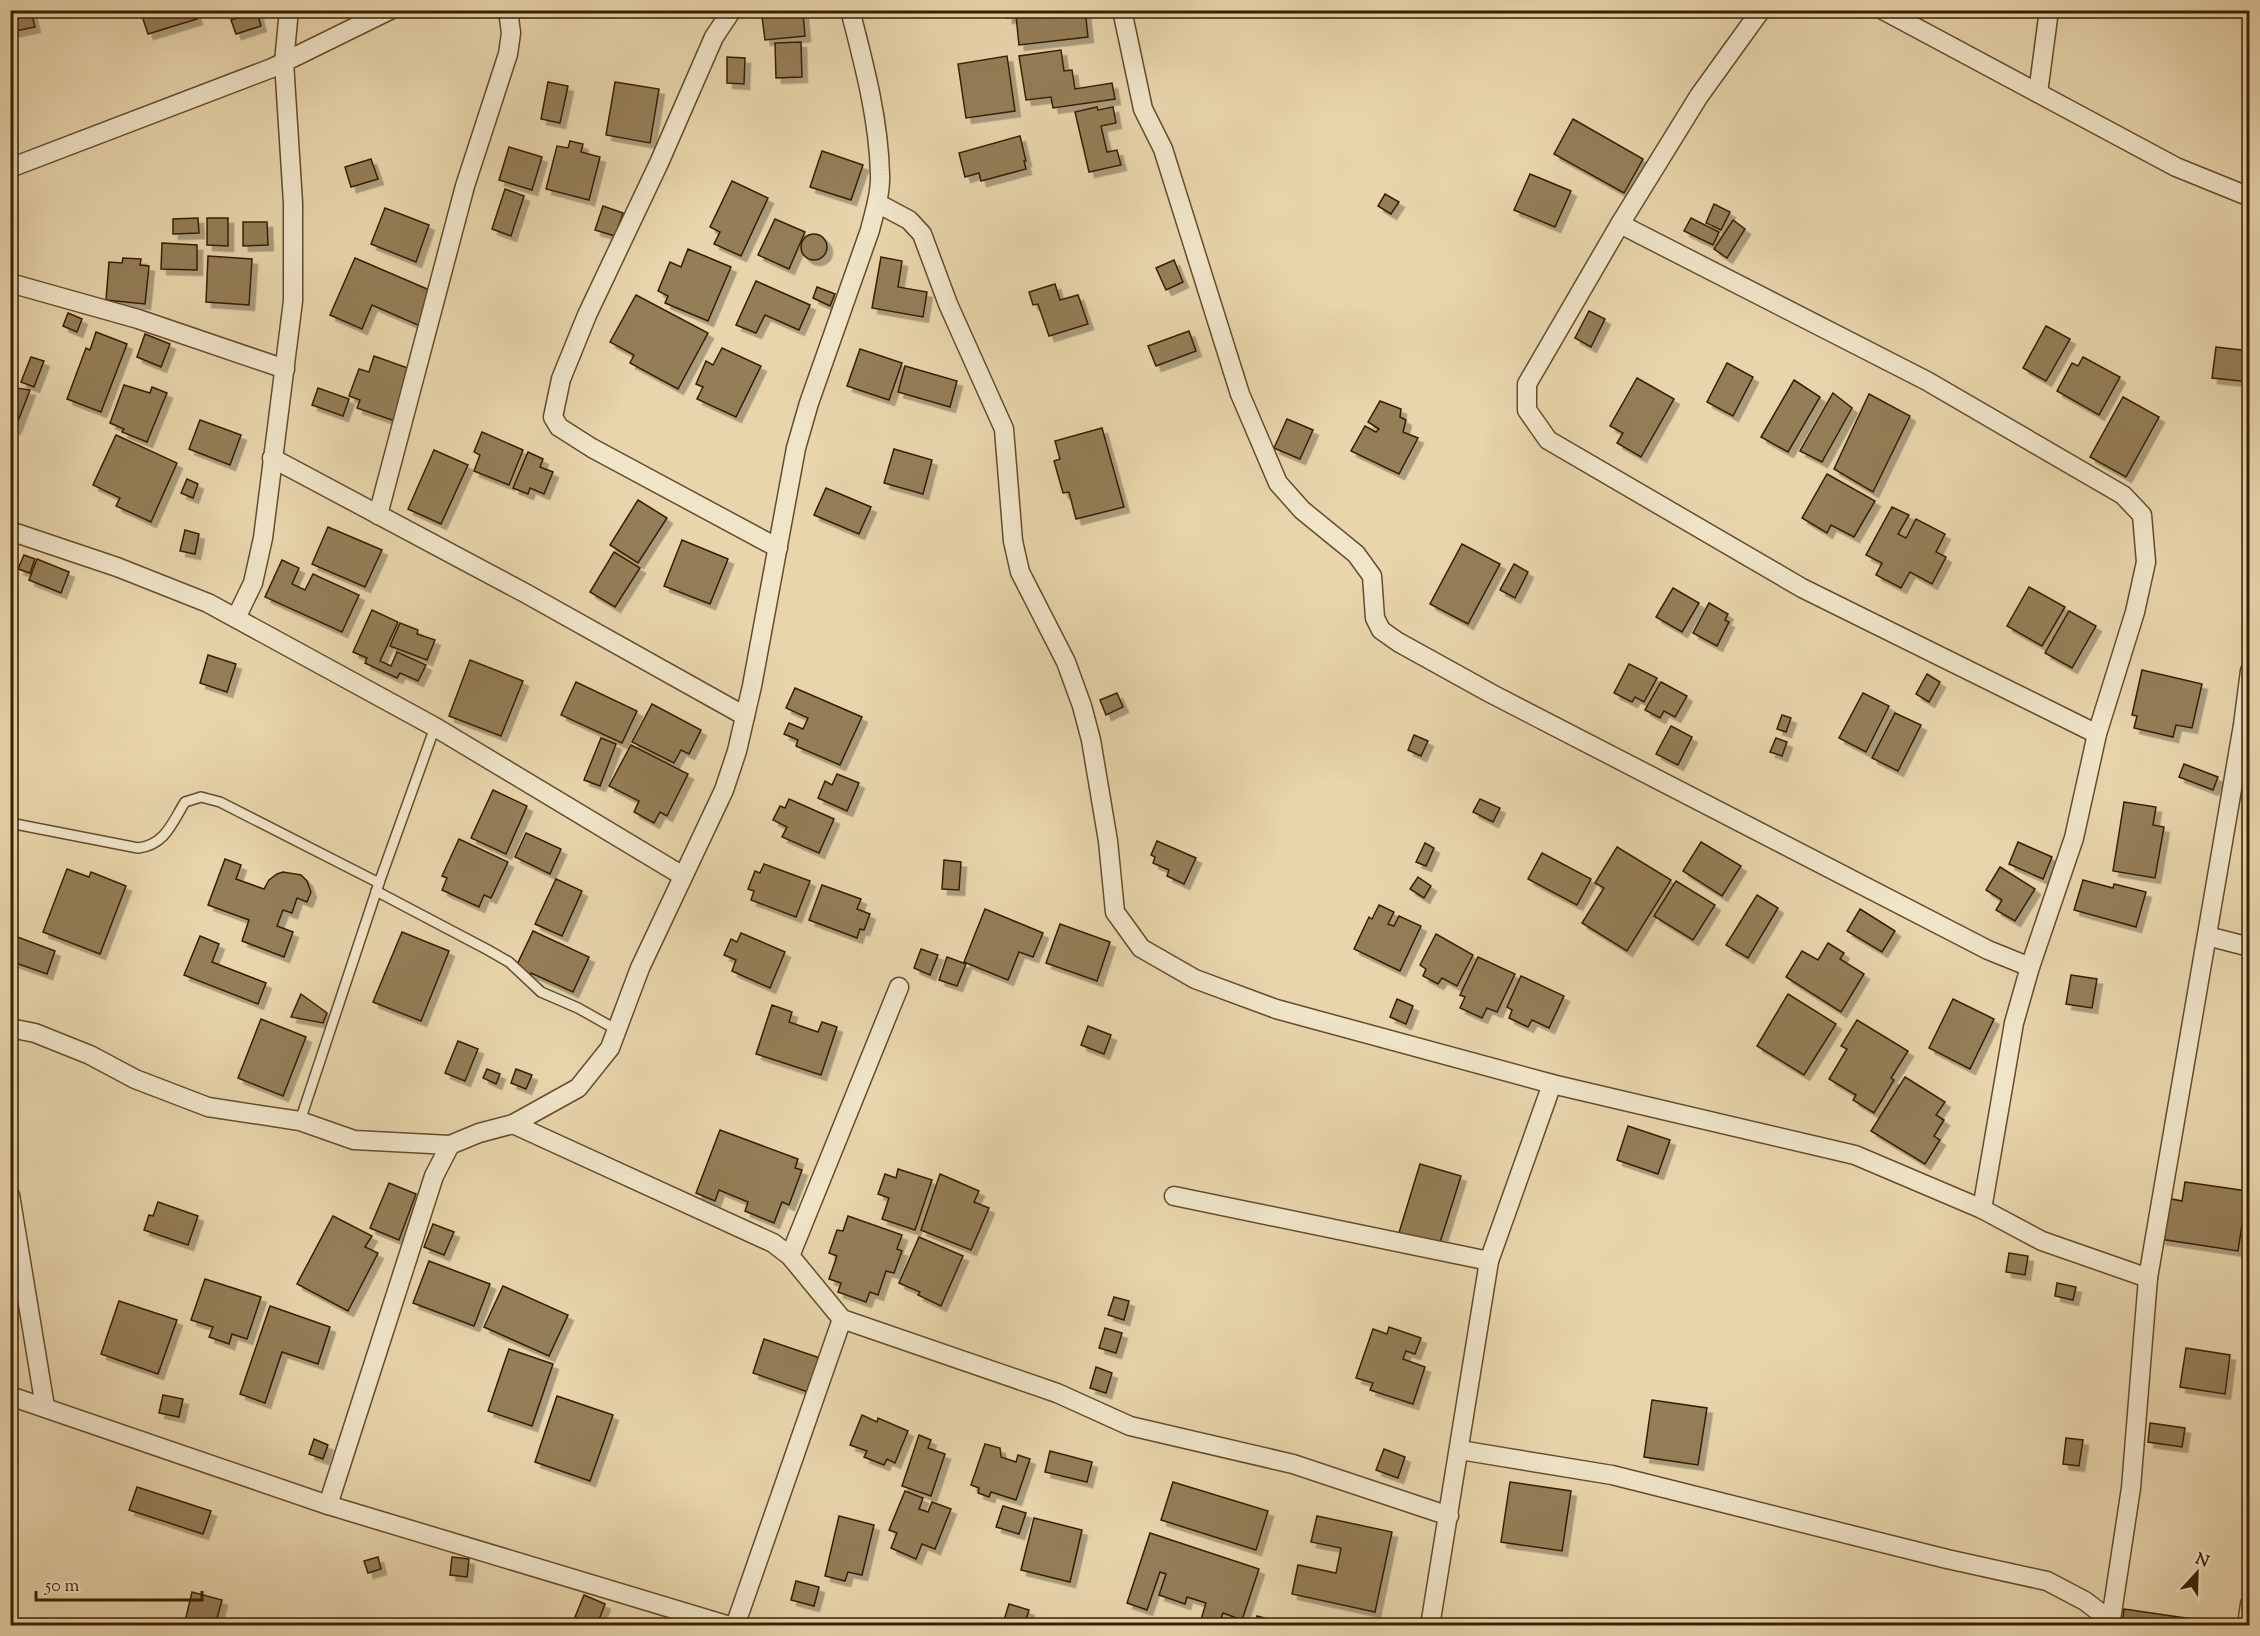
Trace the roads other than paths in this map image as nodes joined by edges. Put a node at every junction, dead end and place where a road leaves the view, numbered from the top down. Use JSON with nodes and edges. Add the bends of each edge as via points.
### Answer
{"nodes":[{"id":1,"x":289,"y":10,"type":"edge"},
{"id":2,"x":390,"y":10,"type":"edge"},
{"id":3,"x":508,"y":10,"type":"edge"},
{"id":4,"x":732,"y":10,"type":"edge"},
{"id":5,"x":850,"y":10,"type":"edge"},
{"id":6,"x":1122,"y":10,"type":"edge"},
{"id":7,"x":1761,"y":10,"type":"edge"},
{"id":8,"x":1883,"y":10,"type":"edge"},
{"id":9,"x":2049,"y":10,"type":"edge"},
{"id":10,"x":284,"y":62,"type":"junction"},
{"id":11,"x":2038,"y":93,"type":"junction"},
{"id":12,"x":10,"y":168,"type":"edge"},
{"id":13,"x":2250,"y":197,"type":"edge"},
{"id":14,"x":877,"y":203,"type":"junction"},
{"id":15,"x":1620,"y":224,"type":"junction"},
{"id":16,"x":10,"y":283,"type":"edge"},
{"id":17,"x":285,"y":369,"type":"junction"},
{"id":18,"x":272,"y":458,"type":"junction"},
{"id":19,"x":378,"y":515,"type":"junction"},
{"id":20,"x":10,"y":531,"type":"edge"},
{"id":21,"x":778,"y":548,"type":"junction"},
{"id":22,"x":236,"y":618,"type":"junction"},
{"id":23,"x":2250,"y":671,"type":"edge"},
{"id":24,"x":745,"y":716,"type":"junction"},
{"id":25,"x":2246,"y":725,"type":"edge"},
{"id":26,"x":435,"y":727,"type":"junction"},
{"id":27,"x":2097,"y":734,"type":"junction"},
{"id":28,"x":10,"y":823,"type":"edge"},
{"id":29,"x":683,"y":876,"type":"junction"},
{"id":30,"x":378,"y":887,"type":"junction"},
{"id":31,"x":2207,"y":936,"type":"junction"},
{"id":32,"x":2250,"y":947,"type":"edge"},
{"id":33,"x":2030,"y":967,"type":"junction"},
{"id":34,"x":899,"y":987,"type":"dead end"},
{"id":35,"x":10,"y":1028,"type":"edge"},
{"id":36,"x":617,"y":1030,"type":"junction"},
{"id":37,"x":1552,"y":1084,"type":"junction"},
{"id":38,"x":300,"y":1121,"type":"junction"},
{"id":39,"x":513,"y":1124,"type":"junction"},
{"id":40,"x":450,"y":1145,"type":"junction"},
{"id":41,"x":10,"y":1195,"type":"edge"},
{"id":42,"x":1174,"y":1196,"type":"dead end"},
{"id":43,"x":1982,"y":1209,"type":"junction"},
{"id":44,"x":790,"y":1256,"type":"junction"},
{"id":45,"x":1489,"y":1262,"type":"junction"},
{"id":46,"x":2148,"y":1278,"type":"junction"},
{"id":47,"x":842,"y":1319,"type":"junction"},
{"id":48,"x":10,"y":1396,"type":"edge"},
{"id":49,"x":45,"y":1407,"type":"junction"},
{"id":50,"x":1460,"y":1450,"type":"junction"},
{"id":51,"x":328,"y":1505,"type":"junction"},
{"id":52,"x":1449,"y":1516,"type":"junction"},
{"id":53,"x":2250,"y":1604,"type":"edge"},
{"id":54,"x":2110,"y":1623,"type":"edge"},
{"id":55,"x":730,"y":1626,"type":"edge"},
{"id":56,"x":735,"y":1626,"type":"edge"},
{"id":57,"x":1430,"y":1626,"type":"edge"},
{"id":58,"x":2247,"y":1626,"type":"edge"}],
"edges":[{"from":1,"to":10,"type":"street"},
{"from":2,"to":10,"type":"street"},
{"from":3,"to":19,"type":"street","via":[[508,54],[465,186]]},
{"from":4,"to":21,"type":"street","via":[[714,37],[587,315],[561,379],[552,417],[559,427],[592,448]]},
{"from":5,"to":14,"type":"street","via":[[872,99],[881,177]]},
{"from":6,"to":33,"type":"street","via":[[1143,109],[1163,149],[1244,404],[1278,483],[1302,510],[1356,554],[1372,576],[1375,618],[1381,630],[1492,694],[1988,950]]},
{"from":7,"to":15,"type":"street","via":[[1699,96]]},
{"from":8,"to":11,"type":"street"},
{"from":9,"to":11,"type":"street"},
{"from":10,"to":12,"type":"street"},
{"from":10,"to":17,"type":"street","via":[[293,203],[293,301]]},
{"from":11,"to":13,"type":"street","via":[[2176,167]]},
{"from":14,"to":21,"type":"street","via":[[802,426]]},
{"from":14,"to":37,"type":"street","via":[[909,220],[922,234],[948,304],[1004,429],[1013,541],[1020,572],[1066,662],[1082,706],[1108,841],[1115,912],[1141,948],[1195,979],[1276,1009]]},
{"from":15,"to":27,"type":"street","via":[[1927,381],[2123,495],[2142,515],[2146,562],[2135,612]]},
{"from":15,"to":27,"type":"street","via":[[1527,384],[1527,410],[1548,440],[1802,588]]},
{"from":16,"to":17,"type":"street","via":[[138,319]]},
{"from":17,"to":18,"type":"street"},
{"from":18,"to":19,"type":"street"},
{"from":18,"to":22,"type":"street","via":[[253,583]]},
{"from":19,"to":24,"type":"street"},
{"from":20,"to":22,"type":"street","via":[[117,567]]},
{"from":21,"to":24,"type":"street"},
{"from":22,"to":26,"type":"street"},
{"from":23,"to":25,"type":"street"},
{"from":24,"to":29,"type":"street","via":[[724,790]]},
{"from":25,"to":31,"type":"street"},
{"from":26,"to":29,"type":"street"},
{"from":26,"to":30,"type":"lane"},
{"from":27,"to":33,"type":"street","via":[[2074,838]]},
{"from":28,"to":30,"type":"lane","via":[[138,848],[151,846],[163,837],[185,802],[201,797],[220,802]]},
{"from":29,"to":36,"type":"street","via":[[640,968]]},
{"from":30,"to":36,"type":"lane","via":[[509,962],[541,992]]},
{"from":30,"to":38,"type":"lane"},
{"from":31,"to":32,"type":"street"},
{"from":31,"to":46,"type":"street"},
{"from":33,"to":43,"type":"street","via":[[2014,1023]]},
{"from":34,"to":44,"type":"street"},
{"from":35,"to":38,"type":"street","via":[[90,1055],[135,1079],[208,1107]]},
{"from":36,"to":39,"type":"street","via":[[610,1048],[578,1088]]},
{"from":37,"to":43,"type":"street","via":[[1855,1155]]},
{"from":37,"to":45,"type":"street"},
{"from":38,"to":40,"type":"street","via":[[354,1140]]},
{"from":39,"to":40,"type":"street"},
{"from":39,"to":44,"type":"street","via":[[773,1243]]},
{"from":40,"to":51,"type":"street","via":[[434,1176]]},
{"from":41,"to":49,"type":"street"},
{"from":42,"to":45,"type":"street"},
{"from":43,"to":46,"type":"street","via":[[2042,1241]]},
{"from":44,"to":47,"type":"street"},
{"from":45,"to":50,"type":"street"},
{"from":46,"to":54,"type":"street","via":[[2131,1488]]},
{"from":47,"to":52,"type":"street","via":[[1057,1393],[1130,1426],[1293,1464]]},
{"from":47,"to":56,"type":"street"},
{"from":48,"to":49,"type":"street"},
{"from":49,"to":51,"type":"street"},
{"from":50,"to":52,"type":"street"},
{"from":50,"to":54,"type":"street","via":[[1612,1475],[2047,1581],[2085,1602]]},
{"from":51,"to":55,"type":"street"},
{"from":52,"to":57,"type":"street"},
{"from":53,"to":58,"type":"street"}]}
